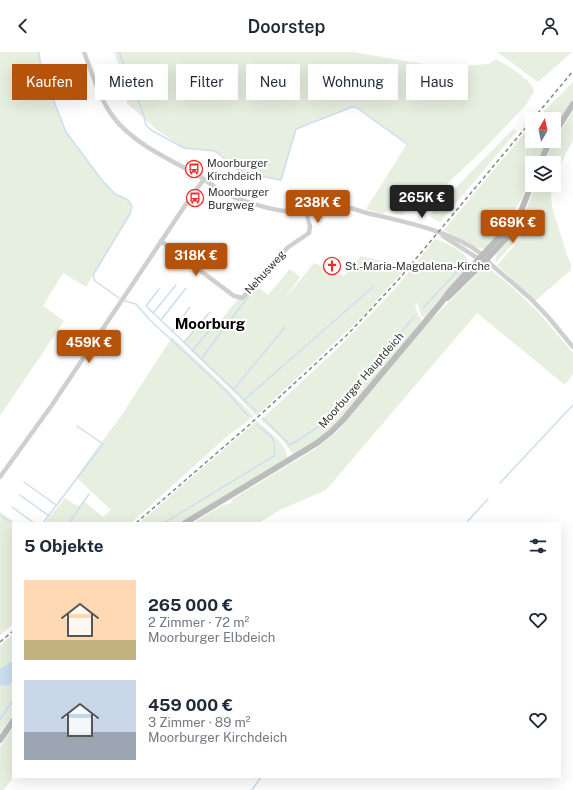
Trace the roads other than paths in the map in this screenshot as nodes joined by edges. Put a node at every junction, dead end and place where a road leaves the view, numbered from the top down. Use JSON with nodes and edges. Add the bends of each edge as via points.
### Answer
{"nodes":[{"id":1,"x":84,"y":52,"type":"edge"},
{"id":2,"x":573,"y":104,"type":"edge"},
{"id":3,"x":561,"y":123,"type":"edge"},
{"id":4,"x":204,"y":179,"type":"junction"},
{"id":5,"x":529,"y":192,"type":"edge"},
{"id":6,"x":305,"y":208,"type":"junction"},
{"id":7,"x":161,"y":241,"type":"junction"},
{"id":8,"x":482,"y":258,"type":"junction"},
{"id":9,"x":573,"y":347,"type":"edge"},
{"id":10,"x":0,"y":476,"type":"edge"},
{"id":11,"x":187,"y":522,"type":"edge"},
{"id":12,"x":12,"y":722,"type":"edge"},
{"id":13,"x":0,"y":740,"type":"edge"}],
"edges":[{"from":1,"to":4,"type":"street","via":[[111,113],[121,126],[135,138]]},
{"from":2,"to":3,"type":"main road"},
{"from":4,"to":6,"type":"street","via":[[222,192],[250,202],[282,211]]},
{"from":4,"to":7,"type":"street"},
{"from":5,"to":8,"type":"main road","name":"Moorburger Hauptdeich","via":[[511,233]]},
{"from":6,"to":7,"type":"street","name":"Nehusweg","via":[[310,233],[287,248],[256,285],[239,298]]},
{"from":6,"to":8,"type":"street","via":[[318,204],[332,204],[397,220],[452,236]]},
{"from":7,"to":10,"type":"street","via":[[52,405]]},
{"from":8,"to":9,"type":"street","via":[[531,299]]},
{"from":8,"to":11,"type":"main road","name":"Moorburger Hauptdeich","via":[[449,292],[331,432]]},
{"from":12,"to":13,"type":"main road"}]}
